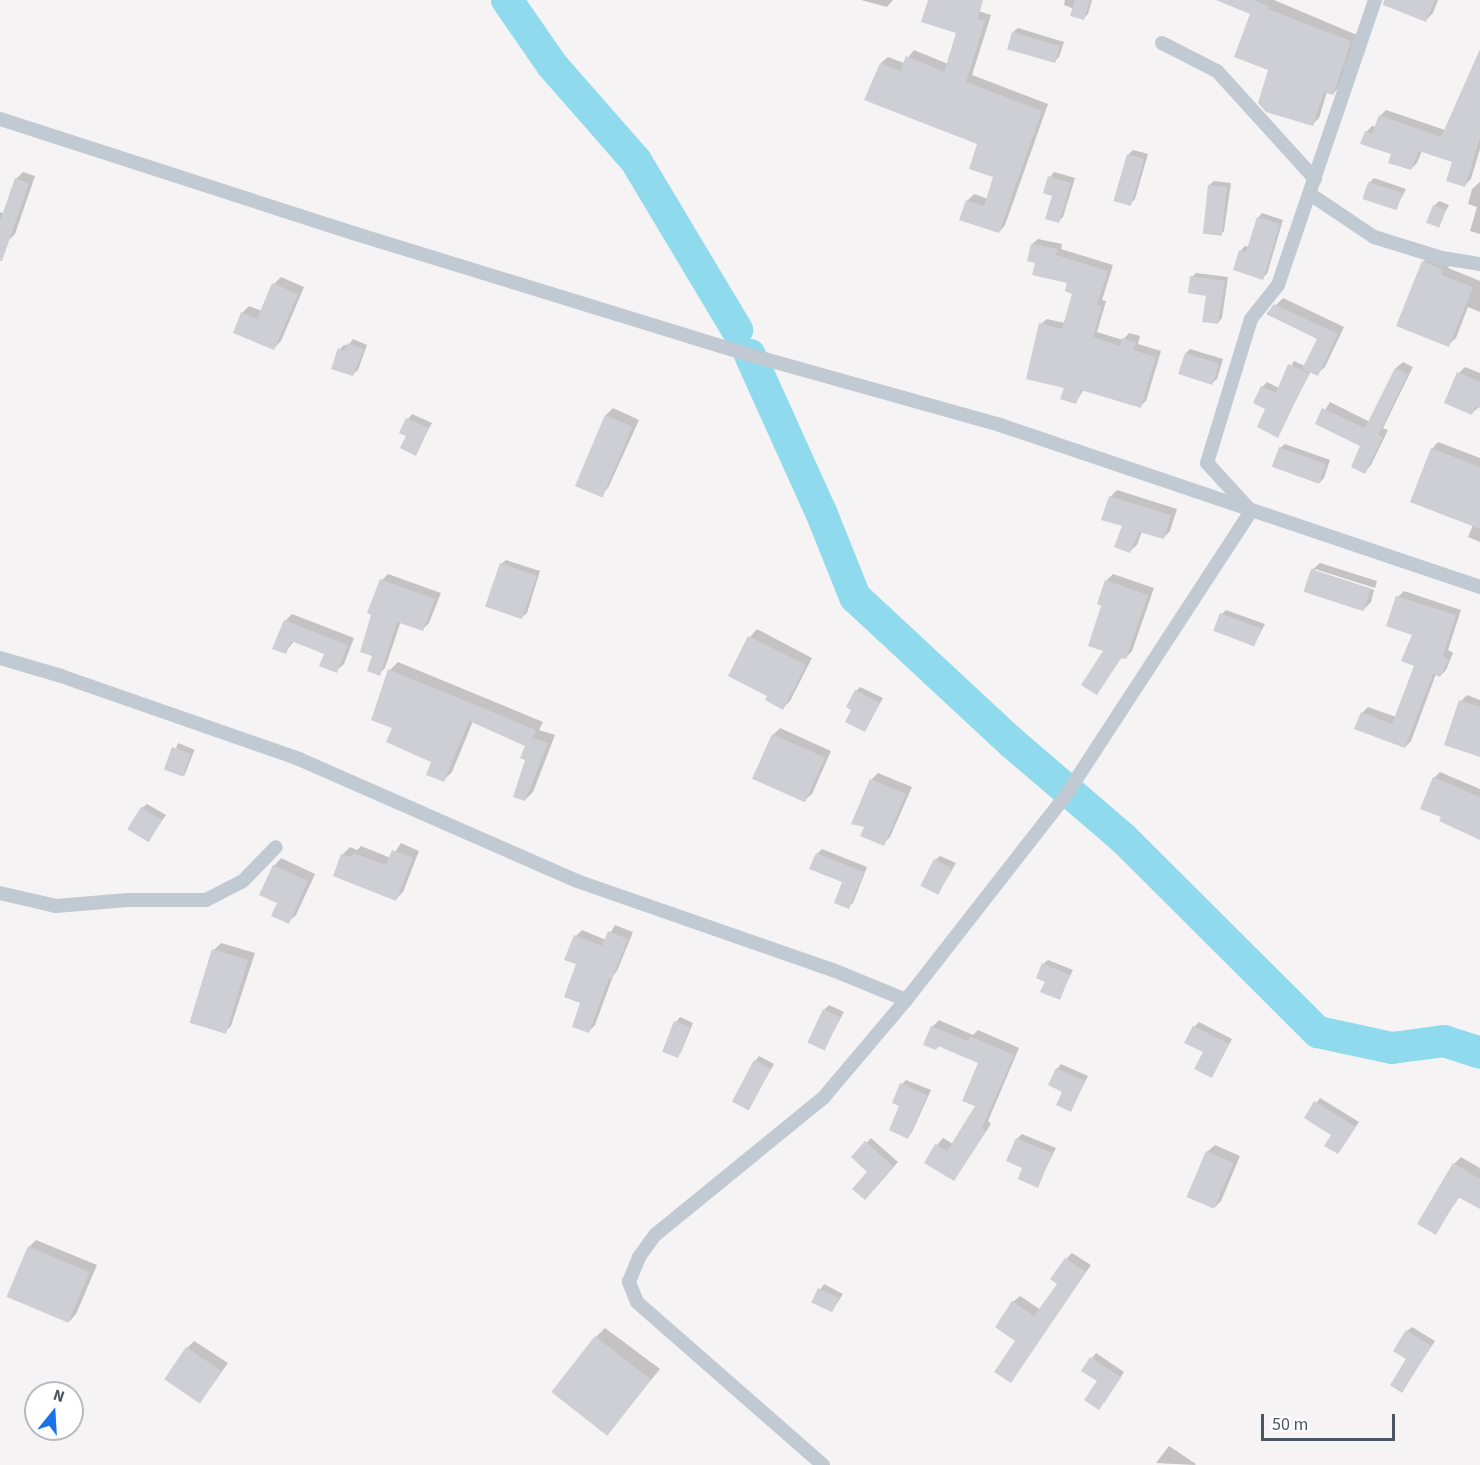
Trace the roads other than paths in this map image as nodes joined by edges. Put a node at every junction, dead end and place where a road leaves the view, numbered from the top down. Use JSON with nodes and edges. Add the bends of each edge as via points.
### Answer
{"nodes":[{"id":1,"x":1375,"y":0,"type":"edge"},
{"id":2,"x":1162,"y":43,"type":"dead end"},
{"id":3,"x":0,"y":118,"type":"edge"},
{"id":4,"x":1315,"y":179,"type":"junction"},
{"id":5,"x":1310,"y":194,"type":"junction"},
{"id":6,"x":1480,"y":264,"type":"edge"},
{"id":7,"x":1251,"y":511,"type":"junction"},
{"id":8,"x":1480,"y":587,"type":"edge"},
{"id":9,"x":0,"y":658,"type":"edge"},
{"id":10,"x":276,"y":847,"type":"dead end"},
{"id":11,"x":0,"y":893,"type":"edge"},
{"id":12,"x":906,"y":1000,"type":"junction"},
{"id":13,"x":824,"y":1465,"type":"edge"}],
"edges":[{"from":1,"to":4,"type":"street"},
{"from":2,"to":4,"type":"street","via":[[1217,72]]},
{"from":3,"to":7,"type":"street","via":[[716,345],[1000,425]]},
{"from":4,"to":5,"type":"street"},
{"from":5,"to":6,"type":"street","via":[[1374,237],[1442,258]]},
{"from":5,"to":7,"type":"street","via":[[1278,285],[1251,319],[1207,463]]},
{"from":7,"to":8,"type":"street"},
{"from":7,"to":12,"type":"street","via":[[1064,798]]},
{"from":9,"to":12,"type":"street","via":[[299,759],[577,881],[833,970]]},
{"from":10,"to":11,"type":"street","via":[[243,881],[206,900],[128,900],[56,906]]},
{"from":12,"to":13,"type":"street","via":[[824,1097],[655,1235],[639,1257],[629,1282],[637,1302]]}]}
